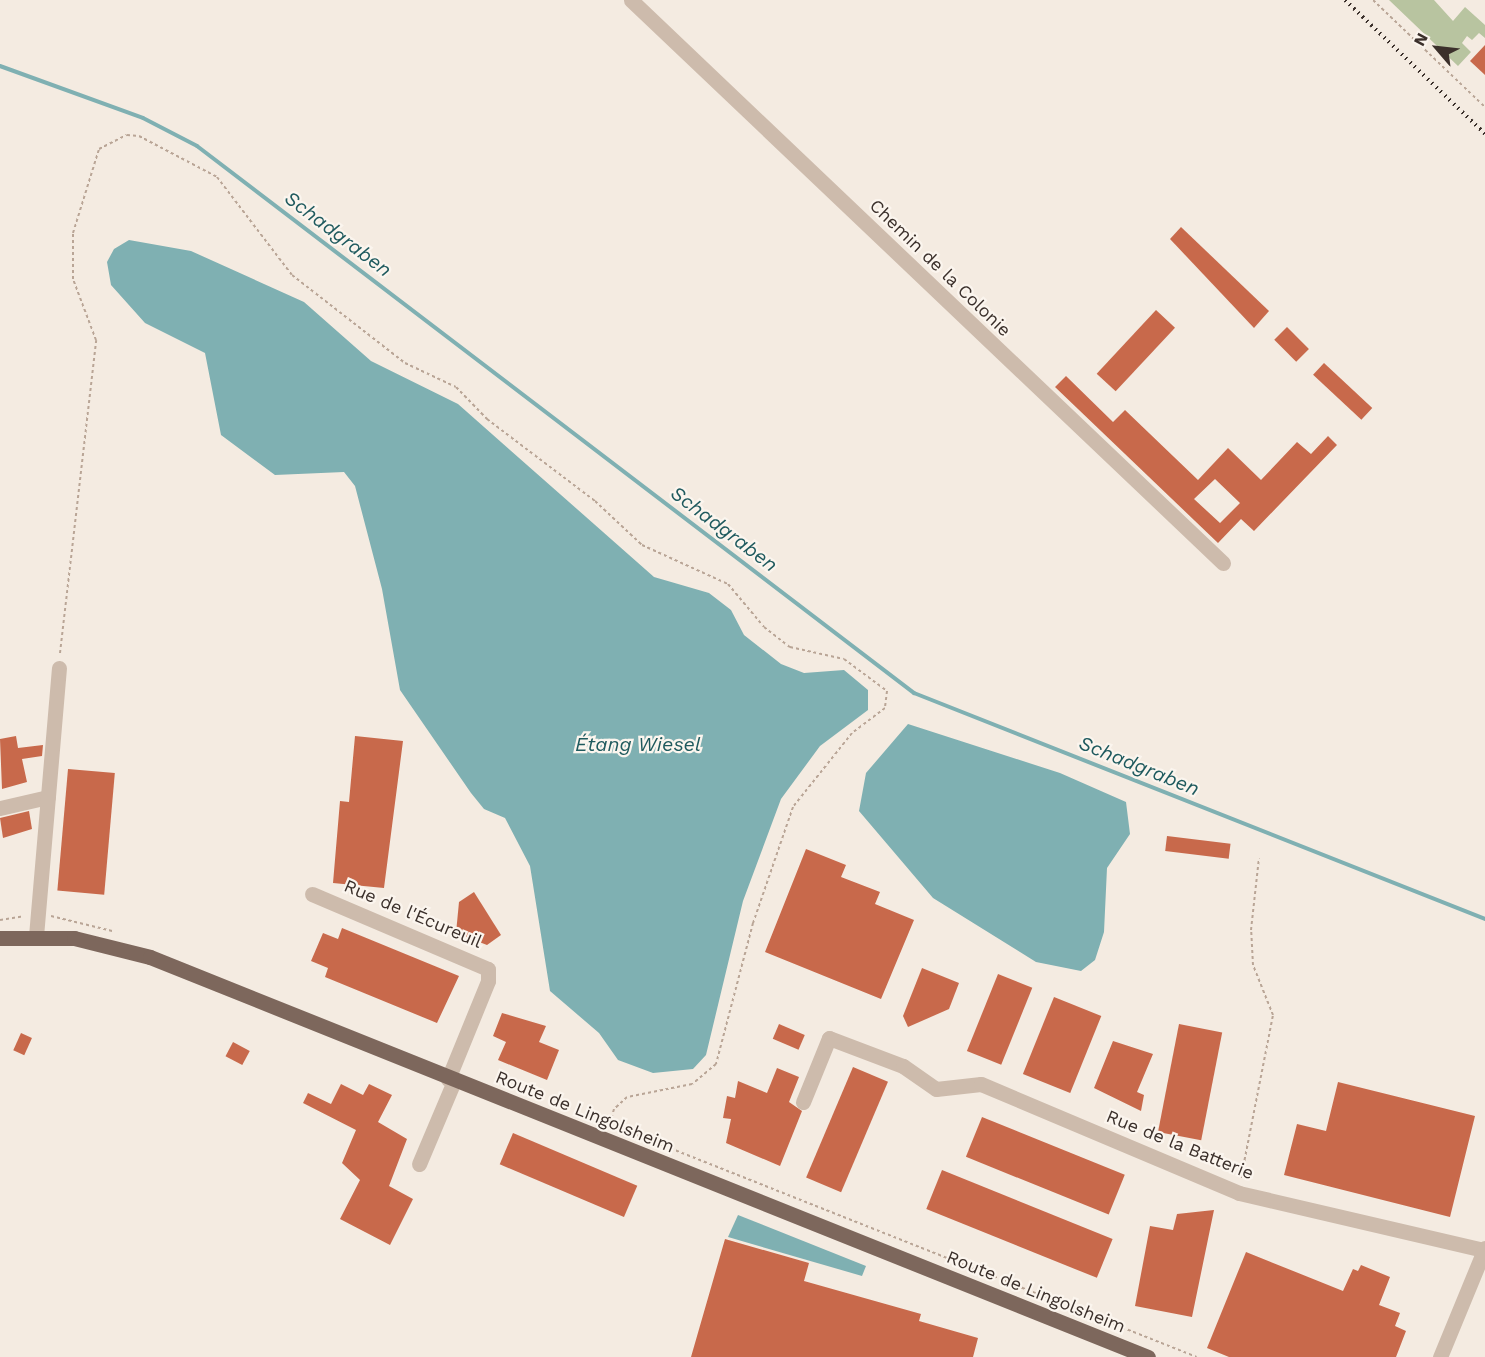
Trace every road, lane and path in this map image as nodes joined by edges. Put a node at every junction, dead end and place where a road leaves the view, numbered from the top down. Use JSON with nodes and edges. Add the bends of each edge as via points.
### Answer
{"nodes":[{"id":1,"x":631,"y":0,"type":"edge"},
{"id":2,"x":1372,"y":0,"type":"edge"},
{"id":3,"x":1485,"y":107,"type":"edge"},
{"id":4,"x":1223,"y":563,"type":"dead end"},
{"id":5,"x":58,"y":668,"type":"joint"},
{"id":6,"x":48,"y":797,"type":"junction"},
{"id":7,"x":0,"y":808,"type":"edge"},
{"id":8,"x":1259,"y":858,"type":"dead end"},
{"id":9,"x":312,"y":894,"type":"dead end"},
{"id":10,"x":36,"y":936,"type":"junction"},
{"id":11,"x":0,"y":938,"type":"edge"},
{"id":12,"x":451,"y":1080,"type":"junction"},
{"id":13,"x":803,"y":1102,"type":"dead end"},
{"id":14,"x":604,"y":1140,"type":"junction"},
{"id":15,"x":418,"y":1164,"type":"dead end"},
{"id":16,"x":1239,"y":1193,"type":"junction"},
{"id":17,"x":1485,"y":1249,"type":"edge"},
{"id":18,"x":1148,"y":1357,"type":"edge"},
{"id":19,"x":1440,"y":1357,"type":"edge"}],
"edges":[{"from":1,"to":4,"type":"street","name":"Chemin de la Colonie"},
{"from":2,"to":3,"type":"path"},
{"from":5,"to":6,"type":"street"},
{"from":5,"to":14,"type":"path","via":[[95,357],[94,326],[73,279],[70,253],[92,168],[108,141],[139,136],[217,177],[237,211],[260,233],[292,275],[356,329],[405,363],[456,387],[487,419],[595,501],[642,545],[728,584],[790,647],[844,659],[887,691],[885,708],[852,734],[793,807],[753,923],[716,1064],[692,1084],[620,1102]]},
{"from":6,"to":7,"type":"street"},
{"from":6,"to":10,"type":"street"},
{"from":8,"to":16,"type":"path","via":[[1251,930],[1253,965],[1273,1015]]},
{"from":9,"to":12,"type":"street","name":"Rue de l'Écureuil","via":[[488,969],[488,981]]},
{"from":10,"to":11,"type":"main road","name":"Route de Lingolsheim"},
{"from":10,"to":12,"type":"main road","name":"Route de Lingolsheim","via":[[90,940],[143,954]]},
{"from":12,"to":14,"type":"main road","name":"Route de Lingolsheim"},
{"from":12,"to":15,"type":"street"},
{"from":13,"to":16,"type":"street","name":"Rue de la Batterie","via":[[829,1038],[903,1066],[936,1089],[981,1084]]},
{"from":14,"to":18,"type":"main road","name":"Route de Lingolsheim"},
{"from":16,"to":17,"type":"street","name":"Rue de la Batterie"},
{"from":17,"to":19,"type":"street","name":"Rue de la Batterie"}]}
